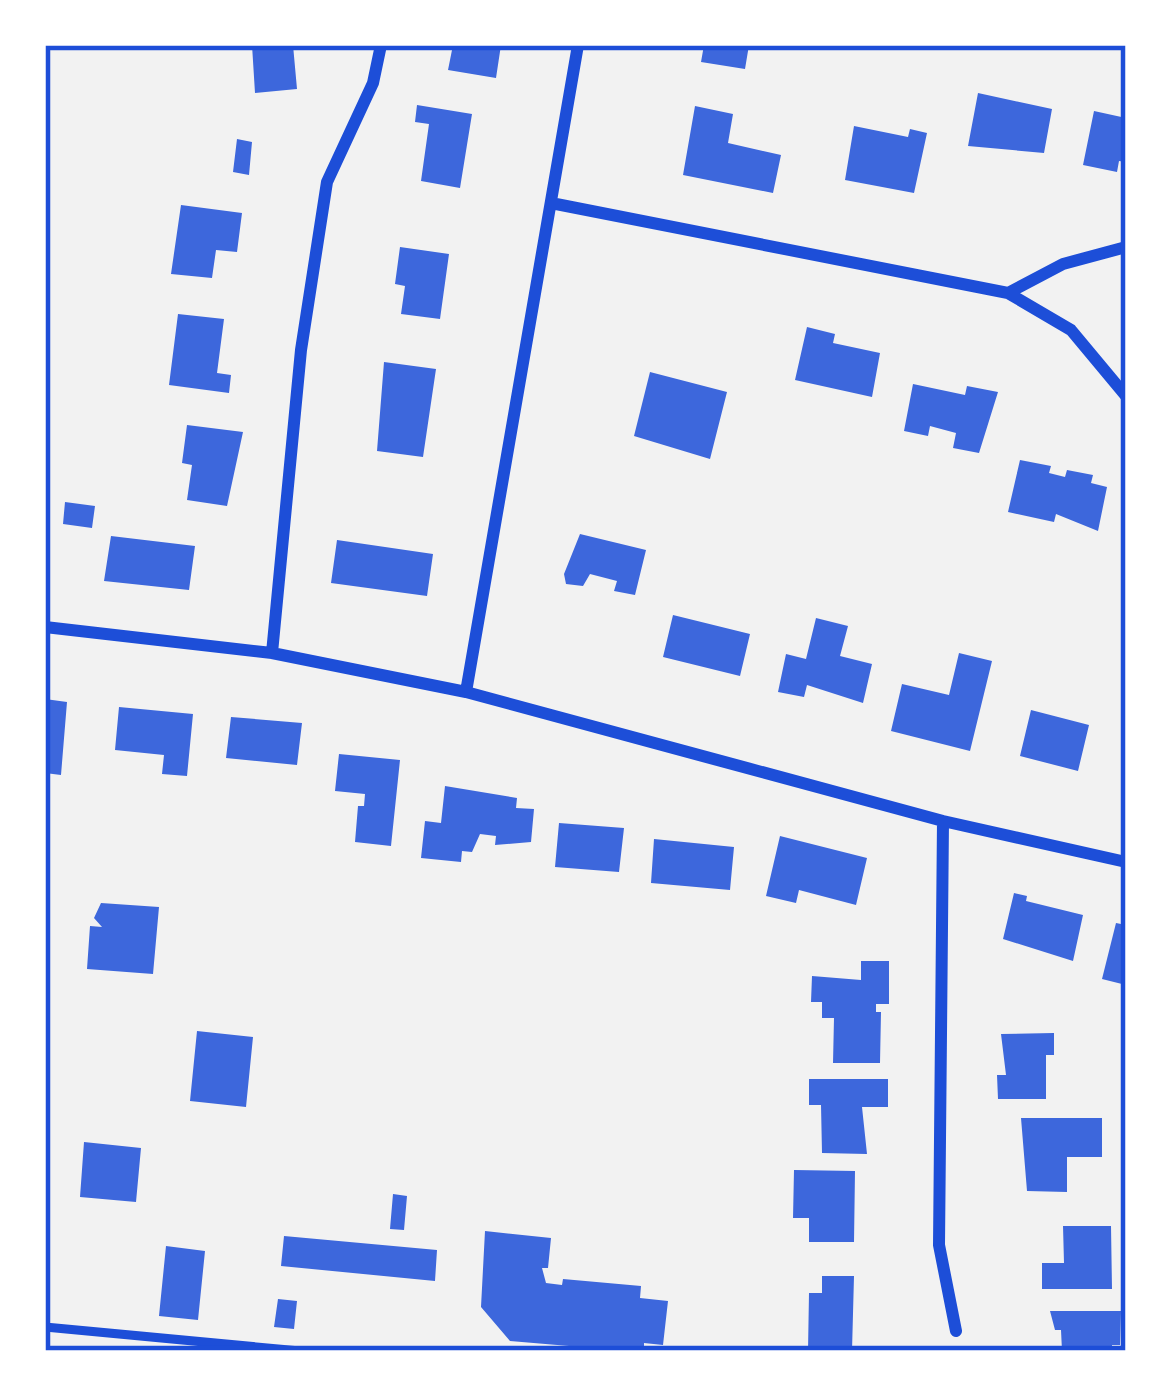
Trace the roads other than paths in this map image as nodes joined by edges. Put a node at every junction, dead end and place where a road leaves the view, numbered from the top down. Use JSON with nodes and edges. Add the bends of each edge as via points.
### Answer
{"nodes":[{"id":1,"x":381,"y":45,"type":"edge"},
{"id":2,"x":578,"y":45,"type":"edge"},
{"id":3,"x":551,"y":203,"type":"junction"},
{"id":4,"x":1126,"y":247,"type":"edge"},
{"id":5,"x":1008,"y":293,"type":"junction"},
{"id":6,"x":1126,"y":396,"type":"edge"},
{"id":7,"x":45,"y":627,"type":"edge"},
{"id":8,"x":272,"y":653,"type":"junction"},
{"id":9,"x":466,"y":692,"type":"junction"},
{"id":10,"x":944,"y":821,"type":"junction"},
{"id":11,"x":1124,"y":860,"type":"edge"},
{"id":12,"x":45,"y":1327,"type":"edge"},
{"id":13,"x":956,"y":1331,"type":"dead end"},
{"id":14,"x":300,"y":1351,"type":"edge"}],
"edges":[{"from":1,"to":8,"type":"street","via":[[373,83],[327,182],[301,350]]},
{"from":2,"to":3,"type":"street"},
{"from":3,"to":5,"type":"street"},
{"from":3,"to":9,"type":"street"},
{"from":4,"to":5,"type":"street","via":[[1063,263]]},
{"from":5,"to":6,"type":"street","via":[[1071,330]]},
{"from":7,"to":8,"type":"street"},
{"from":8,"to":9,"type":"street"},
{"from":9,"to":10,"type":"street"},
{"from":10,"to":11,"type":"street"},
{"from":10,"to":13,"type":"street","via":[[939,1245]]},
{"from":12,"to":14,"type":"lane"}]}
